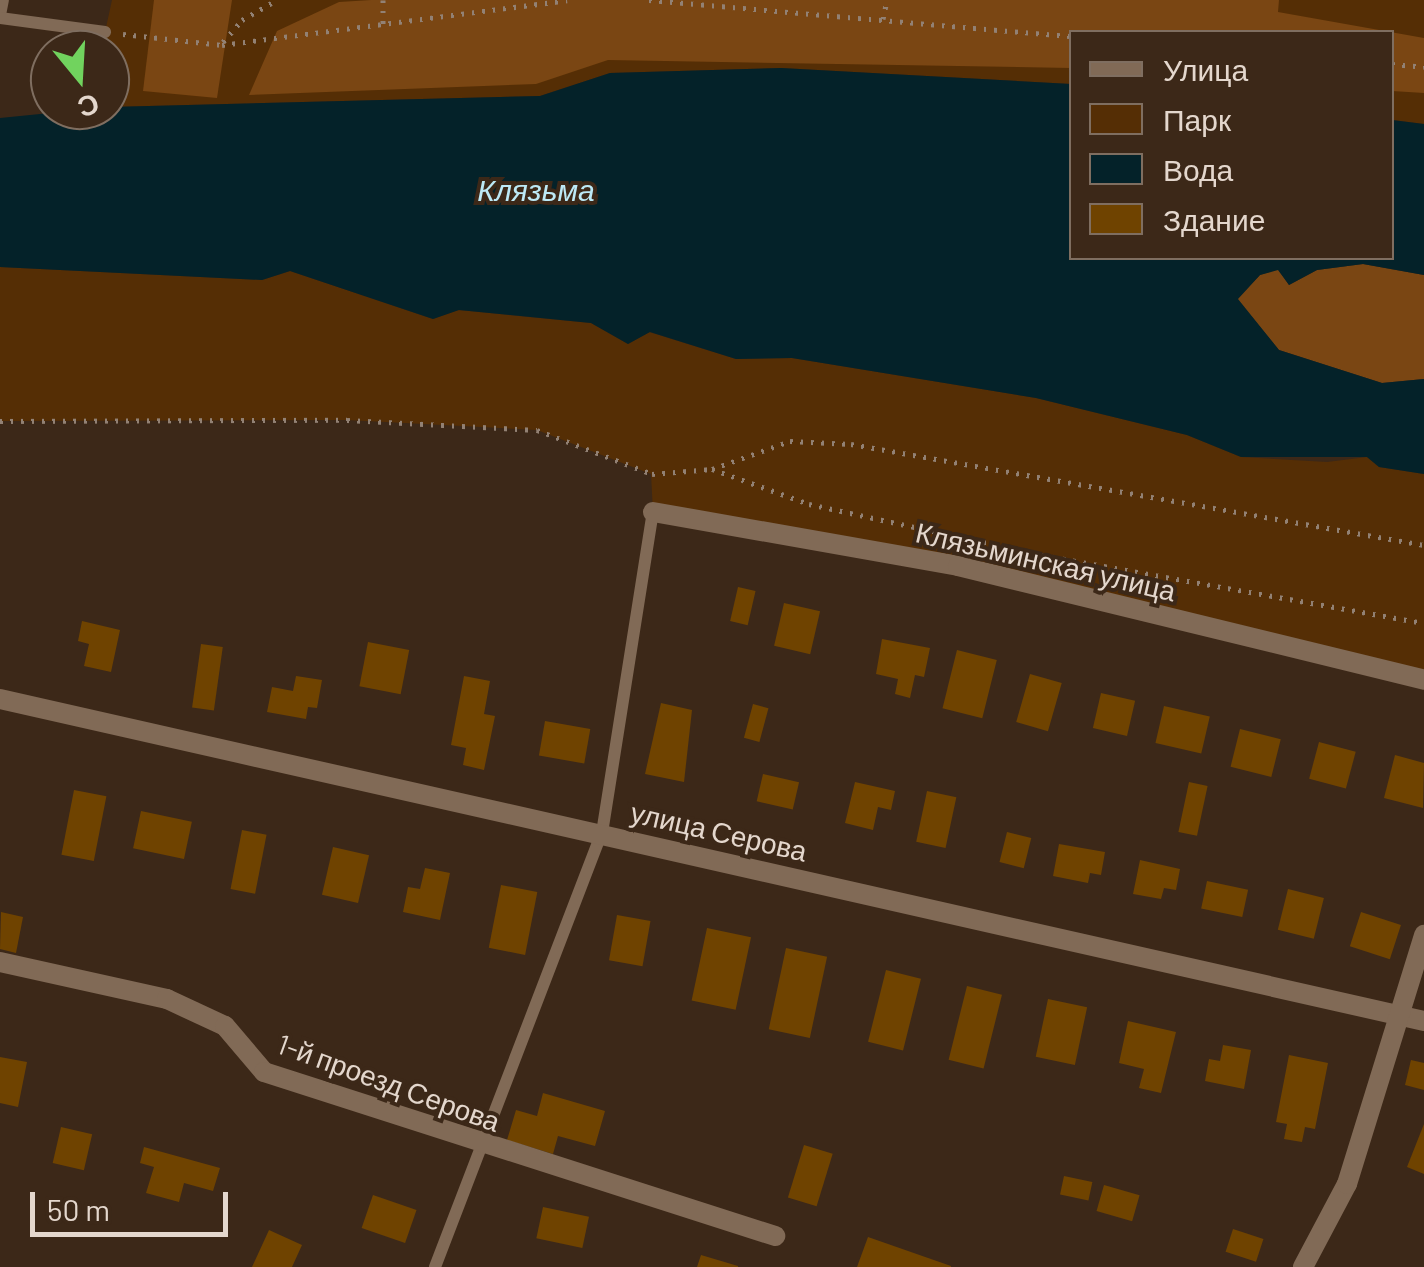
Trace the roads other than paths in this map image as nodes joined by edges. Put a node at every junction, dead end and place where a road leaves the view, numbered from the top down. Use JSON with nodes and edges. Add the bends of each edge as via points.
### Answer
{"nodes":[{"id":1,"x":4,"y":0,"type":"edge"},
{"id":2,"x":0,"y":16,"type":"edge"},
{"id":3,"x":92,"y":30,"type":"edge"},
{"id":4,"x":653,"y":512,"type":"joint"},
{"id":5,"x":1424,"y":680,"type":"edge"},
{"id":6,"x":0,"y":699,"type":"edge"},
{"id":7,"x":602,"y":833,"type":"junction"},
{"id":8,"x":1424,"y":935,"type":"edge"},
{"id":9,"x":0,"y":962,"type":"edge"},
{"id":10,"x":1404,"y":1012,"type":"junction"},
{"id":11,"x":1424,"y":1021,"type":"edge"},
{"id":12,"x":479,"y":1145,"type":"junction"},
{"id":13,"x":775,"y":1236,"type":"dead end"},
{"id":14,"x":436,"y":1267,"type":"edge"},
{"id":15,"x":1303,"y":1267,"type":"edge"}],
"edges":[{"from":1,"to":2,"type":"lane"},
{"from":2,"to":3,"type":"lane"},
{"from":4,"to":5,"type":"street","name":"Клязьминская улица","via":[[958,566]]},
{"from":4,"to":7,"type":"lane"},
{"from":6,"to":7,"type":"street","name":"улица Серова"},
{"from":7,"to":10,"type":"street","name":"улица Серова"},
{"from":7,"to":12,"type":"lane","via":[[537,1014]]},
{"from":8,"to":10,"type":"street"},
{"from":9,"to":12,"type":"street","name":"1-й проезд Серова","via":[[167,998],[225,1026],[264,1072]]},
{"from":10,"to":11,"type":"street","name":"улица Серова"},
{"from":10,"to":15,"type":"street","via":[[1347,1184]]},
{"from":12,"to":13,"type":"street","name":"1-й проезд Серова"},
{"from":12,"to":14,"type":"lane"}]}
